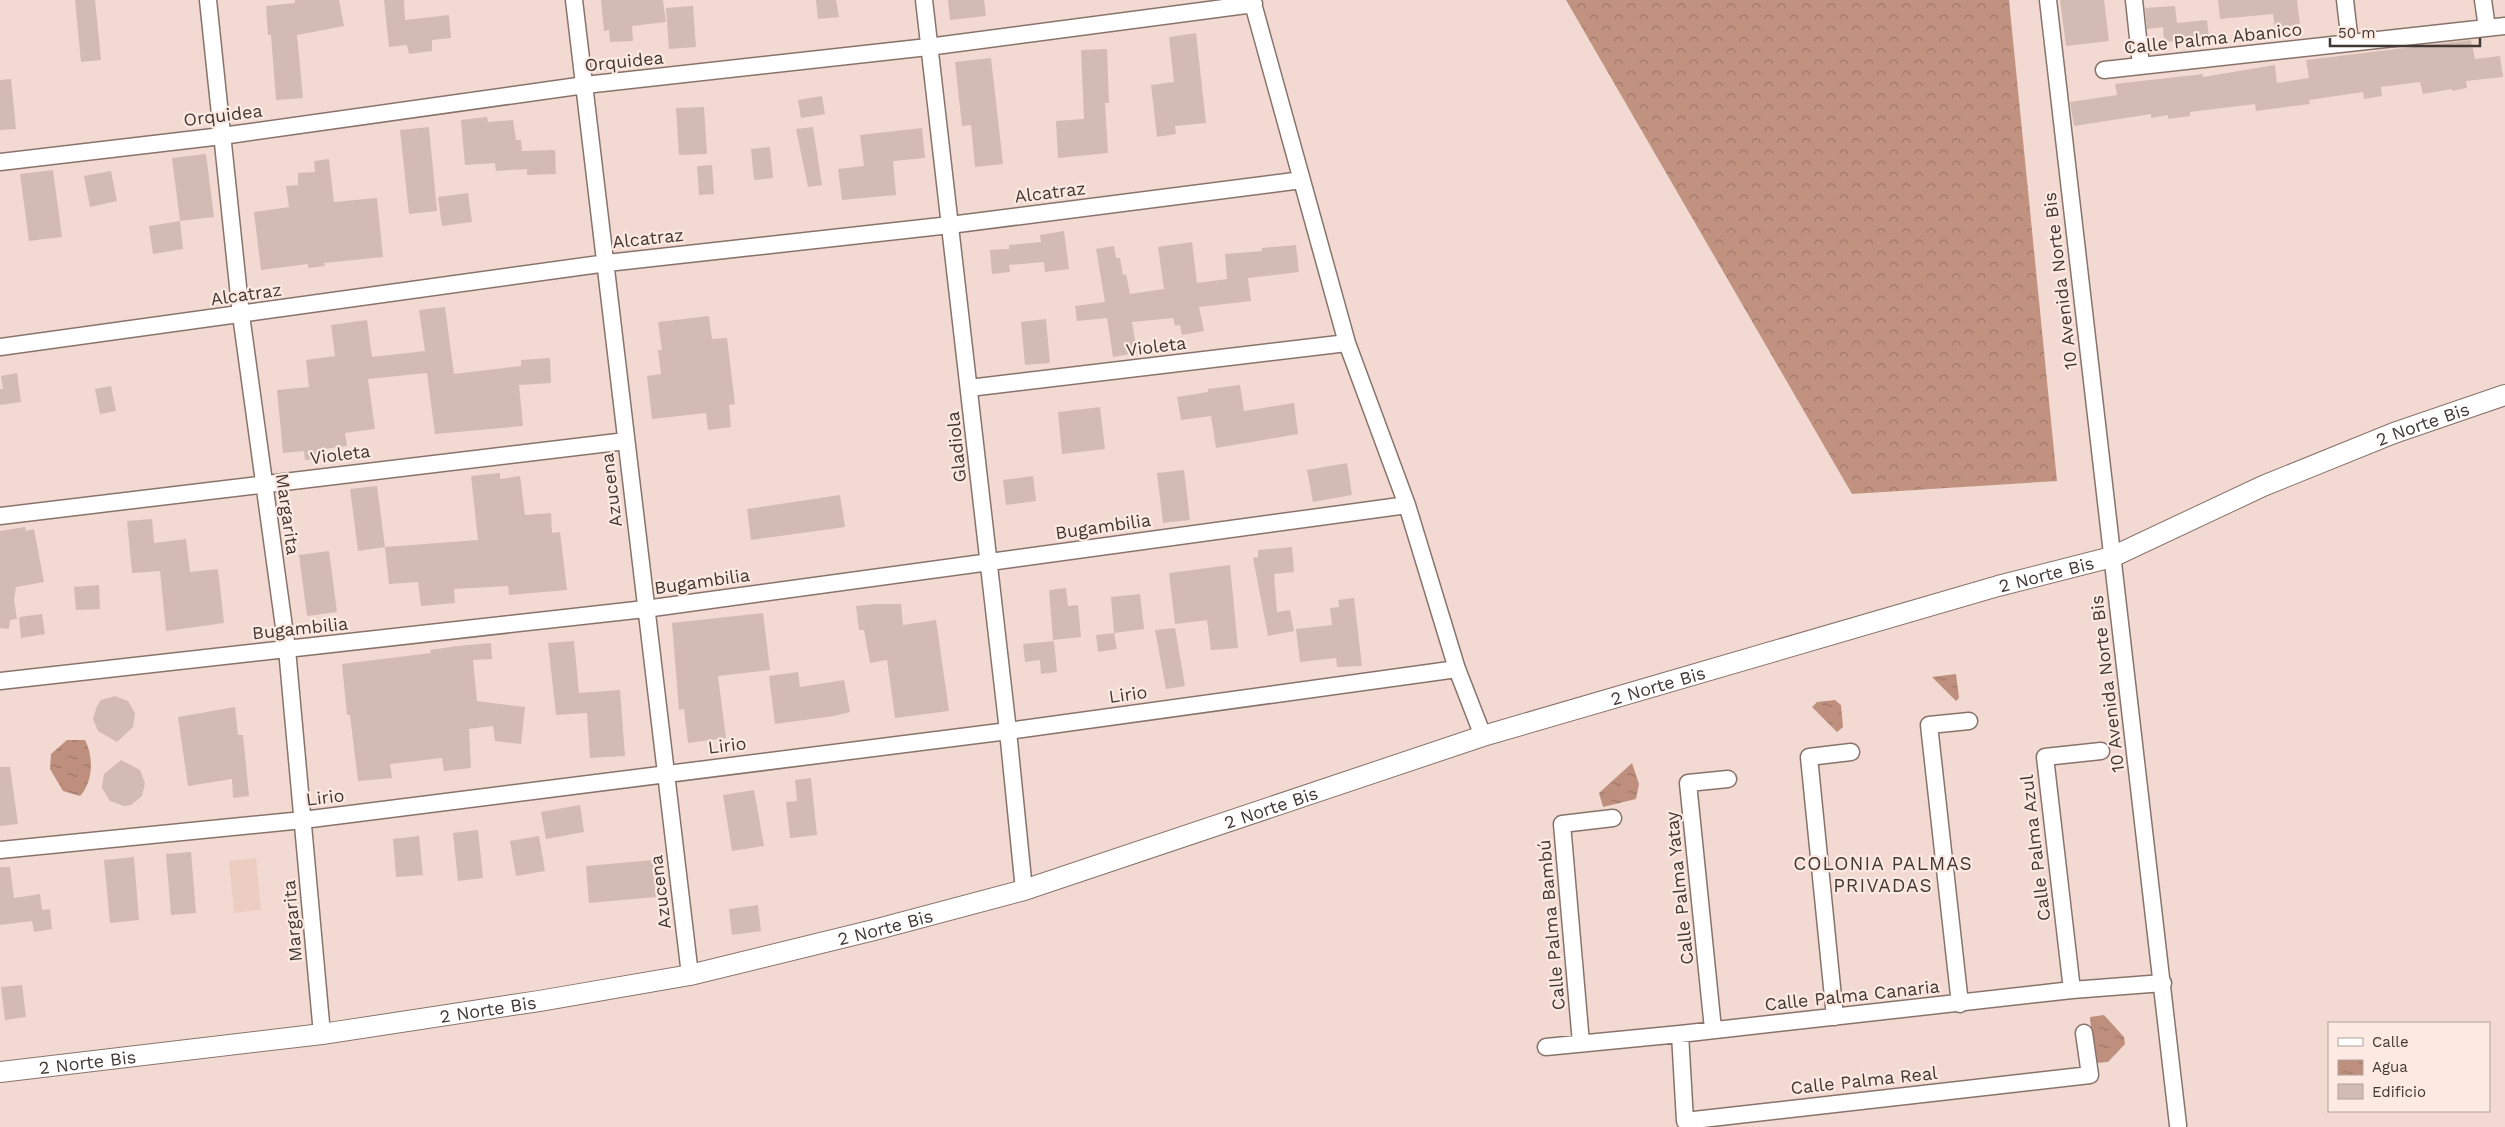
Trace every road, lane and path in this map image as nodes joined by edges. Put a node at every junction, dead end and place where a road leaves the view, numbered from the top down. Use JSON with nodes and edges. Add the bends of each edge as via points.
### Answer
{"nodes":[{"id":1,"x":208,"y":0,"type":"edge"},
{"id":2,"x":574,"y":0,"type":"edge"},
{"id":3,"x":924,"y":0,"type":"edge"},
{"id":4,"x":2048,"y":0,"type":"edge"},
{"id":5,"x":2134,"y":0,"type":"edge"},
{"id":6,"x":2345,"y":0,"type":"edge"},
{"id":7,"x":2483,"y":0,"type":"edge"},
{"id":8,"x":1253,"y":2,"type":"edge"},
{"id":9,"x":2505,"y":26,"type":"edge"},
{"id":10,"x":2487,"y":28,"type":"junction"},
{"id":11,"x":2350,"y":43,"type":"junction"},
{"id":12,"x":928,"y":47,"type":"junction"},
{"id":13,"x":2141,"y":66,"type":"junction"},
{"id":14,"x":2104,"y":70,"type":"dead end"},
{"id":15,"x":585,"y":85,"type":"junction"},
{"id":16,"x":222,"y":136,"type":"junction"},
{"id":17,"x":0,"y":162,"type":"edge"},
{"id":18,"x":1302,"y":180,"type":"junction"},
{"id":19,"x":950,"y":225,"type":"junction"},
{"id":20,"x":607,"y":263,"type":"junction"},
{"id":21,"x":242,"y":315,"type":"junction"},
{"id":22,"x":1347,"y":343,"type":"junction"},
{"id":23,"x":0,"y":347,"type":"edge"},
{"id":24,"x":969,"y":388,"type":"junction"},
{"id":25,"x":2505,"y":396,"type":"edge"},
{"id":26,"x":626,"y":441,"type":"junction"},
{"id":27,"x":263,"y":484,"type":"junction"},
{"id":28,"x":1407,"y":505,"type":"junction"},
{"id":29,"x":0,"y":516,"type":"edge"},
{"id":30,"x":2112,"y":557,"type":"junction"},
{"id":31,"x":989,"y":562,"type":"junction"},
{"id":32,"x":645,"y":609,"type":"junction"},
{"id":33,"x":287,"y":649,"type":"junction"},
{"id":34,"x":1457,"y":669,"type":"junction"},
{"id":35,"x":0,"y":681,"type":"edge"},
{"id":36,"x":1969,"y":721,"type":"dead end"},
{"id":37,"x":1008,"y":731,"type":"junction"},
{"id":38,"x":1483,"y":736,"type":"junction"},
{"id":39,"x":2101,"y":750,"type":"dead end"},
{"id":40,"x":1851,"y":752,"type":"dead end"},
{"id":41,"x":666,"y":773,"type":"junction"},
{"id":42,"x":1728,"y":779,"type":"dead end"},
{"id":43,"x":1613,"y":818,"type":"dead end"},
{"id":44,"x":303,"y":820,"type":"junction"},
{"id":45,"x":0,"y":850,"type":"edge"},
{"id":46,"x":1024,"y":890,"type":"junction"},
{"id":47,"x":690,"y":975,"type":"junction"},
{"id":48,"x":2163,"y":984,"type":"junction"},
{"id":49,"x":2072,"y":990,"type":"junction"},
{"id":50,"x":1960,"y":1004,"type":"junction"},
{"id":51,"x":1835,"y":1017,"type":"junction"},
{"id":52,"x":1713,"y":1029,"type":"junction"},
{"id":53,"x":2084,"y":1032,"type":"dead end"},
{"id":54,"x":322,"y":1034,"type":"junction"},
{"id":55,"x":1680,"y":1034,"type":"junction"},
{"id":56,"x":1581,"y":1043,"type":"junction"},
{"id":57,"x":1546,"y":1047,"type":"dead end"},
{"id":58,"x":0,"y":1072,"type":"edge"},
{"id":59,"x":2178,"y":1124,"type":"dead end"}],
"edges":[{"from":1,"to":16,"type":"street","name":"Margarita"},
{"from":2,"to":15,"type":"street","name":"Azucena"},
{"from":3,"to":12,"type":"street","name":"Gladiola"},
{"from":4,"to":30,"type":"street","name":"10 Avenida Norte Bis"},
{"from":5,"to":13,"type":"street"},
{"from":6,"to":11,"type":"street"},
{"from":7,"to":10,"type":"street"},
{"from":8,"to":12,"type":"street","name":"Orquidea"},
{"from":8,"to":18,"type":"street"},
{"from":9,"to":10,"type":"street","name":"Calle Palma Abanico"},
{"from":10,"to":11,"type":"street","name":"Calle Palma Abanico"},
{"from":11,"to":13,"type":"street","name":"Calle Palma Abanico"},
{"from":12,"to":15,"type":"street","name":"Orquidea"},
{"from":12,"to":19,"type":"street","name":"Gladiola"},
{"from":13,"to":14,"type":"street","name":"Calle Palma Abanico"},
{"from":15,"to":16,"type":"street","name":"Orquidea"},
{"from":15,"to":20,"type":"street","name":"Azucena"},
{"from":16,"to":17,"type":"street","name":"Orquidea"},
{"from":16,"to":21,"type":"street","name":"Margarita"},
{"from":18,"to":19,"type":"street","name":"Alcatraz"},
{"from":18,"to":22,"type":"street"},
{"from":19,"to":20,"type":"street","name":"Alcatraz"},
{"from":19,"to":24,"type":"street","name":"Gladiola"},
{"from":20,"to":21,"type":"street","name":"Alcatraz"},
{"from":20,"to":26,"type":"street","name":"Azucena"},
{"from":21,"to":23,"type":"street","name":"Alcatraz"},
{"from":21,"to":27,"type":"street","name":"Margarita"},
{"from":22,"to":24,"type":"street","name":"Violeta"},
{"from":22,"to":28,"type":"street"},
{"from":24,"to":31,"type":"street","name":"Gladiola"},
{"from":25,"to":30,"type":"street","name":"2 Norte Bis","via":[[2394,433],[2272,483]]},
{"from":26,"to":27,"type":"street","name":"Violeta"},
{"from":26,"to":32,"type":"street","name":"Azucena"},
{"from":27,"to":29,"type":"street","name":"Violeta"},
{"from":27,"to":33,"type":"street","name":"Margarita"},
{"from":28,"to":31,"type":"street","name":"Bugambilia"},
{"from":28,"to":34,"type":"street"},
{"from":30,"to":38,"type":"street","name":"2 Norte Bis","via":[[1961,597]]},
{"from":30,"to":48,"type":"street","name":"10 Avenida Norte Bis"},
{"from":31,"to":32,"type":"street","name":"Bugambilia"},
{"from":31,"to":37,"type":"street","name":"Gladiola"},
{"from":32,"to":33,"type":"street","name":"Bugambilia"},
{"from":32,"to":41,"type":"street","name":"Azucena"},
{"from":33,"to":35,"type":"street","name":"Bugambilia"},
{"from":33,"to":44,"type":"street","name":"Margarita"},
{"from":34,"to":37,"type":"street","name":"Lirio"},
{"from":34,"to":38,"type":"street"},
{"from":36,"to":50,"type":"street","via":[[1929,725]]},
{"from":37,"to":41,"type":"street","name":"Lirio"},
{"from":37,"to":46,"type":"street","name":"Gladiola"},
{"from":38,"to":46,"type":"street","name":"2 Norte Bis"},
{"from":39,"to":49,"type":"street","name":"Calle Palma Azul","via":[[2044,757]]},
{"from":40,"to":51,"type":"street","via":[[1809,757]]},
{"from":41,"to":44,"type":"street","name":"Lirio"},
{"from":41,"to":47,"type":"street","name":"Azucena"},
{"from":42,"to":52,"type":"street","name":"Calle Palma Yatay","via":[[1688,783]]},
{"from":43,"to":56,"type":"street","name":"Calle Palma Bambú","via":[[1562,824]]},
{"from":44,"to":45,"type":"street","name":"Lirio"},
{"from":44,"to":54,"type":"street","name":"Margarita"},
{"from":46,"to":47,"type":"street","name":"2 Norte Bis"},
{"from":47,"to":54,"type":"street","name":"2 Norte Bis"},
{"from":48,"to":49,"type":"street","name":"Calle Palma Canaria"},
{"from":48,"to":59,"type":"street","name":"10 Avenida Norte Bis"},
{"from":49,"to":50,"type":"street","name":"Calle Palma Canaria"},
{"from":50,"to":51,"type":"street","name":"Calle Palma Canaria"},
{"from":51,"to":52,"type":"street","name":"Calle Palma Canaria"},
{"from":52,"to":55,"type":"street","name":"Calle Palma Canaria"},
{"from":53,"to":55,"type":"street","name":"Calle Palma Real","via":[[2090,1075],[1685,1121]]},
{"from":54,"to":58,"type":"street","name":"2 Norte Bis"},
{"from":55,"to":56,"type":"street","name":"Calle Palma Canaria"},
{"from":56,"to":57,"type":"street","name":"Calle Palma Canaria"}]}
